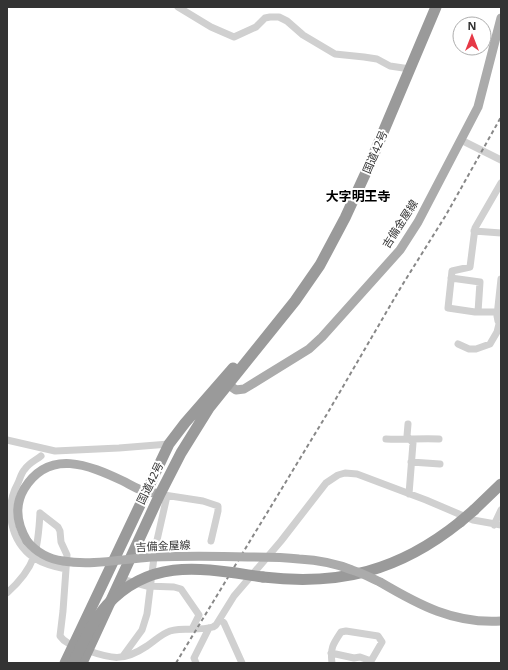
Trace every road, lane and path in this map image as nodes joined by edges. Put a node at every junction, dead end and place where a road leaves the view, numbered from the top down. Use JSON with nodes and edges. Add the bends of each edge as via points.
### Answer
{"nodes":[{"id":1,"x":178,"y":7,"type":"edge"},
{"id":2,"x":436,"y":7,"type":"edge"},
{"id":3,"x":501,"y":18,"type":"edge"},
{"id":4,"x":410,"y":69,"type":"junction"},
{"id":5,"x":461,"y":140,"type":"junction"},
{"id":6,"x":501,"y":160,"type":"edge"},
{"id":7,"x":501,"y":183,"type":"edge"},
{"id":8,"x":474,"y":232,"type":"junction"},
{"id":9,"x":501,"y":233,"type":"edge"},
{"id":10,"x":451,"y":278,"type":"junction"},
{"id":11,"x":501,"y":279,"type":"edge"},
{"id":12,"x":478,"y":312,"type":"junction"},
{"id":13,"x":497,"y":312,"type":"junction"},
{"id":14,"x":500,"y":326,"type":"edge"},
{"id":15,"x":458,"y":344,"type":"dead end"},
{"id":16,"x":225,"y":382,"type":"junction"},
{"id":17,"x":408,"y":424,"type":"dead end"},
{"id":18,"x":386,"y":438,"type":"dead end"},
{"id":19,"x":439,"y":439,"type":"dead end"},
{"id":20,"x":7,"y":440,"type":"edge"},
{"id":21,"x":410,"y":440,"type":"junction"},
{"id":22,"x":169,"y":444,"type":"junction"},
{"id":23,"x":42,"y":452,"type":"junction"},
{"id":24,"x":411,"y":462,"type":"junction"},
{"id":25,"x":440,"y":464,"type":"dead end"},
{"id":26,"x":42,"y":471,"type":"junction"},
{"id":27,"x":501,"y":484,"type":"edge"},
{"id":28,"x":147,"y":492,"type":"junction"},
{"id":29,"x":409,"y":494,"type":"junction"},
{"id":30,"x":164,"y":495,"type":"junction"},
{"id":31,"x":501,"y":510,"type":"edge"},
{"id":32,"x":498,"y":525,"type":"edge"},
{"id":33,"x":211,"y":541,"type":"dead end"},
{"id":34,"x":34,"y":558,"type":"junction"},
{"id":35,"x":66,"y":569,"type":"junction"},
{"id":36,"x":121,"y":579,"type":"junction"},
{"id":37,"x":151,"y":587,"type":"junction"},
{"id":38,"x":7,"y":592,"type":"edge"},
{"id":39,"x":220,"y":619,"type":"junction"},
{"id":40,"x":501,"y":621,"type":"edge"},
{"id":41,"x":209,"y":628,"type":"junction"},
{"id":42,"x":192,"y":629,"type":"junction"},
{"id":43,"x":73,"y":645,"type":"junction"},
{"id":44,"x":88,"y":650,"type":"junction"},
{"id":45,"x":331,"y":654,"type":"junction"},
{"id":46,"x":122,"y":657,"type":"junction"},
{"id":47,"x":112,"y":660,"type":"edge"},
{"id":48,"x":65,"y":663,"type":"edge"},
{"id":49,"x":73,"y":663,"type":"edge"},
{"id":50,"x":82,"y":663,"type":"edge"},
{"id":51,"x":196,"y":663,"type":"edge"},
{"id":52,"x":242,"y":663,"type":"edge"},
{"id":53,"x":332,"y":663,"type":"edge"}],
"edges":[{"from":1,"to":4,"type":"street","via":[[211,27],[234,37],[256,27],[265,18],[279,17],[335,54],[364,57],[390,66]]},
{"from":2,"to":4,"type":"highway","name":"国道42号"},
{"from":3,"to":5,"type":"main road","name":"吉備金屋線","via":[[478,107]]},
{"from":4,"to":16,"type":"highway","name":"国道42号","via":[[345,218],[320,265],[274,328]]},
{"from":5,"to":6,"type":"street"},
{"from":5,"to":16,"type":"main road","name":"吉備金屋線","via":[[418,222],[400,250],[322,337],[309,349],[244,389],[236,390]]},
{"from":7,"to":8,"type":"street"},
{"from":8,"to":9,"type":"street"},
{"from":8,"to":10,"type":"street","via":[[470,267],[452,271]]},
{"from":10,"to":12,"type":"street","via":[[480,282]]},
{"from":10,"to":12,"type":"street","via":[[448,308]]},
{"from":11,"to":13,"type":"street"},
{"from":12,"to":13,"type":"street"},
{"from":13,"to":14,"type":"street"},
{"from":14,"to":15,"type":"street","via":[[490,344],[469,350]]},
{"from":16,"to":22,"type":"highway","name":"国道42号","via":[[185,423]]},
{"from":16,"to":30,"type":"highway","name":"国道42号","via":[[188,442]]},
{"from":17,"to":21,"type":"street","via":[[407,436]]},
{"from":18,"to":21,"type":"street"},
{"from":19,"to":21,"type":"street"},
{"from":20,"to":23,"type":"street"},
{"from":21,"to":24,"type":"street","via":[[413,442]]},
{"from":22,"to":23,"type":"street"},
{"from":22,"to":28,"type":"highway","name":"国道42号"},
{"from":23,"to":26,"type":"street"},
{"from":23,"to":34,"type":"street","via":[[25,469],[16,486],[11,504],[11,522],[15,534]]},
{"from":24,"to":25,"type":"street"},
{"from":24,"to":29,"type":"street"},
{"from":26,"to":28,"type":"main road","name":"吉備金屋線","via":[[56,464],[83,465]]},
{"from":26,"to":40,"type":"main road","name":"吉備金屋線","bridge":true,"via":[[27,485],[21,496],[19,524],[34,548],[55,560],[98,562],[186,556],[312,560],[353,570],[418,604],[444,614],[469,620]]},
{"from":27,"to":49,"type":"highway","bridge":true,"via":[[441,537],[388,565],[365,572],[335,578],[296,580],[187,568],[160,573],[138,581],[106,606]]},
{"from":28,"to":30,"type":"main road","name":"吉備金屋線"},
{"from":28,"to":43,"type":"highway","name":"国道42号"},
{"from":29,"to":32,"type":"street","via":[[473,520]]},
{"from":29,"to":39,"type":"street","via":[[357,474],[345,473],[332,478],[234,596]]},
{"from":30,"to":33,"type":"street","via":[[218,506]]},
{"from":30,"to":36,"type":"highway","name":"国道42号"},
{"from":30,"to":37,"type":"street"},
{"from":31,"to":32,"type":"street"},
{"from":34,"to":35,"type":"street"},
{"from":34,"to":35,"type":"street","via":[[38,544],[40,513],[60,531],[67,555]]},
{"from":34,"to":38,"type":"street","via":[[22,577]]},
{"from":35,"to":43,"type":"street","via":[[60,636],[65,642]]},
{"from":36,"to":37,"type":"street"},
{"from":36,"to":44,"type":"highway","name":"国道42号"},
{"from":37,"to":42,"type":"street","via":[[181,589],[199,615]]},
{"from":37,"to":46,"type":"street","via":[[142,630]]},
{"from":39,"to":41,"type":"street","via":[[216,625]]},
{"from":39,"to":52,"type":"street"},
{"from":41,"to":42,"type":"street"},
{"from":41,"to":51,"type":"street","via":[[194,658]]},
{"from":42,"to":46,"type":"street","via":[[175,630]]},
{"from":43,"to":44,"type":"street"},
{"from":43,"to":48,"type":"highway","name":"国道42号"},
{"from":44,"to":47,"type":"street"},
{"from":44,"to":50,"type":"highway","name":"国道42号"},
{"from":45,"to":45,"type":"street","via":[[332,645],[341,632],[378,636],[382,642],[371,661],[360,657]]},
{"from":45,"to":53,"type":"street"},
{"from":46,"to":47,"type":"street"}]}
